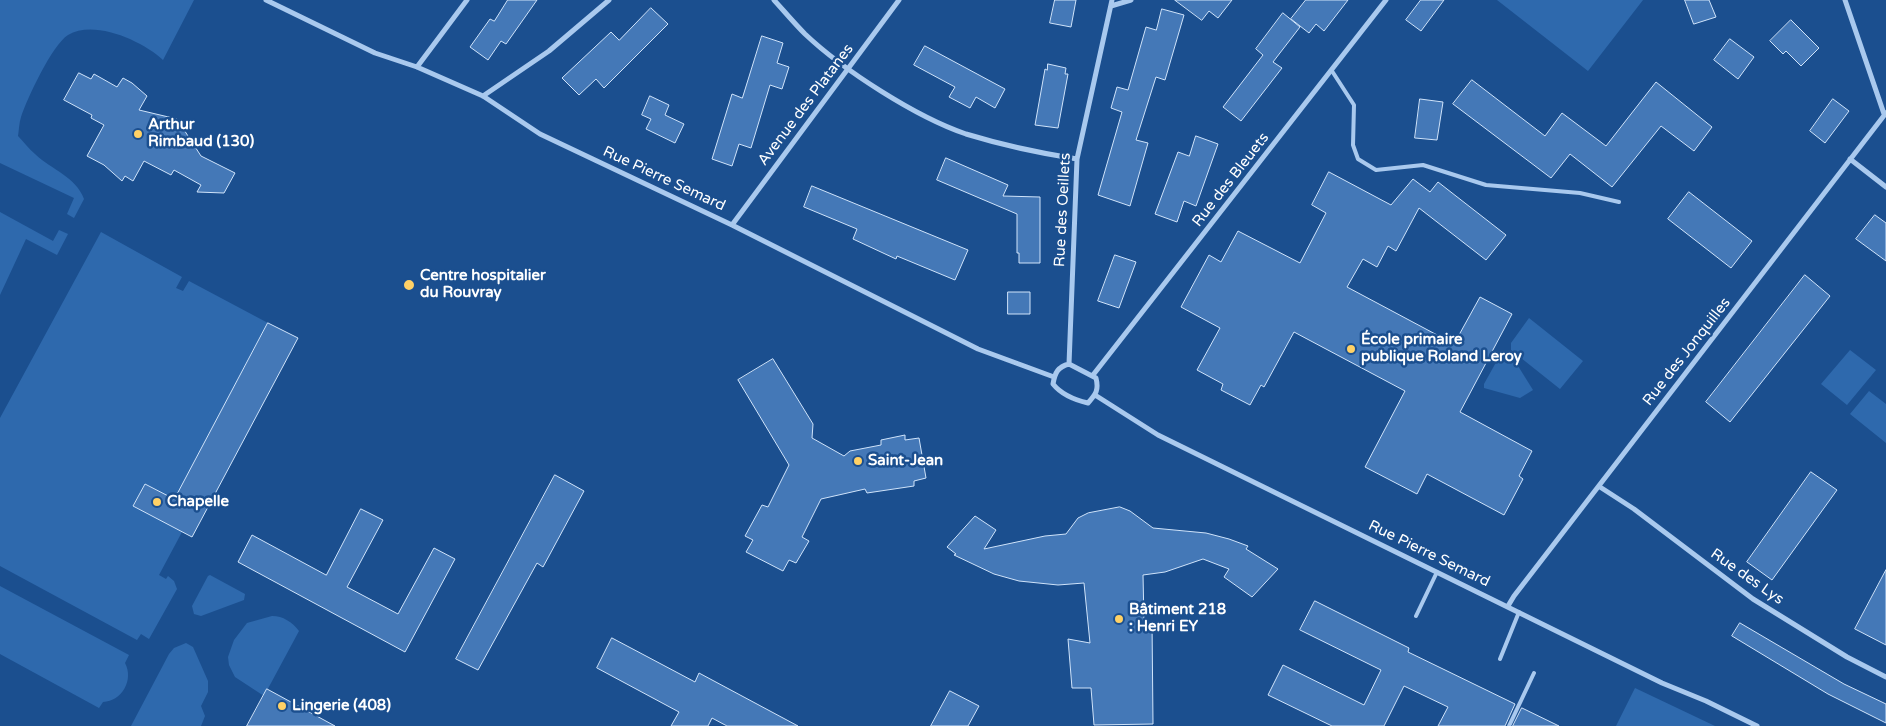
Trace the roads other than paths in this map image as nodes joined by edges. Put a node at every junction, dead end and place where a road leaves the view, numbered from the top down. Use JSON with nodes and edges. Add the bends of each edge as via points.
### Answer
{"nodes":[{"id":1,"x":266,"y":0,"type":"edge"},
{"id":2,"x":467,"y":0,"type":"edge"},
{"id":3,"x":608,"y":0,"type":"edge"},
{"id":4,"x":774,"y":0,"type":"edge"},
{"id":5,"x":899,"y":0,"type":"edge"},
{"id":6,"x":1132,"y":0,"type":"edge"},
{"id":7,"x":1386,"y":0,"type":"edge"},
{"id":8,"x":1845,"y":0,"type":"edge"},
{"id":9,"x":1111,"y":3,"type":"edge"},
{"id":10,"x":417,"y":67,"type":"junction"},
{"id":11,"x":849,"y":69,"type":"junction"},
{"id":12,"x":1332,"y":71,"type":"junction"},
{"id":13,"x":483,"y":96,"type":"junction"},
{"id":14,"x":1885,"y":114,"type":"edge"},
{"id":15,"x":1077,"y":159,"type":"junction"},
{"id":16,"x":1850,"y":159,"type":"junction"},
{"id":17,"x":1886,"y":187,"type":"edge"},
{"id":18,"x":1619,"y":202,"type":"dead end"},
{"id":19,"x":732,"y":225,"type":"junction"},
{"id":20,"x":1069,"y":364,"type":"junction"},
{"id":21,"x":1093,"y":375,"type":"junction"},
{"id":22,"x":1054,"y":377,"type":"junction"},
{"id":23,"x":1095,"y":395,"type":"junction"},
{"id":24,"x":1600,"y":487,"type":"junction"},
{"id":25,"x":1437,"y":572,"type":"junction"},
{"id":26,"x":1508,"y":606,"type":"junction"},
{"id":27,"x":1519,"y":612,"type":"junction"},
{"id":28,"x":1416,"y":616,"type":"dead end"},
{"id":29,"x":1500,"y":658,"type":"dead end"},
{"id":30,"x":1534,"y":673,"type":"dead end"},
{"id":31,"x":1886,"y":677,"type":"edge"},
{"id":32,"x":1509,"y":726,"type":"edge"},
{"id":33,"x":1756,"y":726,"type":"edge"}],
"edges":[{"from":1,"to":10,"type":"street","name":"Rue Pierre Semard","via":[[375,53]]},
{"from":2,"to":10,"type":"street"},
{"from":3,"to":13,"type":"street","via":[[549,51]]},
{"from":4,"to":11,"type":"street","via":[[805,34]]},
{"from":5,"to":11,"type":"street","name":"Avenue des Platanes"},
{"from":6,"to":9,"type":"street"},
{"from":7,"to":12,"type":"street","name":"Rue des Bleuets"},
{"from":8,"to":14,"type":"street"},
{"from":9,"to":15,"type":"street","name":"Rue des Oeillets"},
{"from":10,"to":13,"type":"street","name":"Rue Pierre Semard"},
{"from":11,"to":15,"type":"street","via":[[921,114],[964,133],[1023,150]]},
{"from":11,"to":19,"type":"street","name":"Avenue des Platanes"},
{"from":12,"to":18,"type":"lane","via":[[1354,105],[1352,145],[1358,159],[1376,170],[1423,165],[1486,185],[1580,193]]},
{"from":12,"to":21,"type":"street","name":"Rue des Bleuets"},
{"from":13,"to":19,"type":"street","name":"Rue Pierre Semard","via":[[540,134]]},
{"from":14,"to":16,"type":"street","name":"Rue des Jonquilles"},
{"from":15,"to":20,"type":"street","name":"Rue des Oeillets"},
{"from":16,"to":17,"type":"street"},
{"from":16,"to":24,"type":"street","name":"Rue des Jonquilles"},
{"from":19,"to":22,"type":"street","name":"Rue Pierre Semard","via":[[978,349]]},
{"from":20,"to":21,"type":"street"},
{"from":20,"to":22,"type":"street","via":[[1056,371]]},
{"from":21,"to":23,"type":"street","via":[[1098,387]]},
{"from":22,"to":23,"type":"street","via":[[1053,384],[1059,390],[1080,401],[1088,402]]},
{"from":23,"to":25,"type":"street","name":"Rue Pierre Semard","via":[[1158,435]]},
{"from":24,"to":26,"type":"street","name":"Rue des Jonquilles"},
{"from":24,"to":31,"type":"street","name":"Rue des Lys","via":[[1753,599]]},
{"from":25,"to":26,"type":"street","name":"Rue Pierre Semard"},
{"from":25,"to":28,"type":"lane"},
{"from":26,"to":27,"type":"street","name":"Rue Pierre Semard"},
{"from":27,"to":29,"type":"lane"},
{"from":27,"to":33,"type":"street","name":"Rue Pierre Semard"},
{"from":30,"to":32,"type":"lane"}]}
